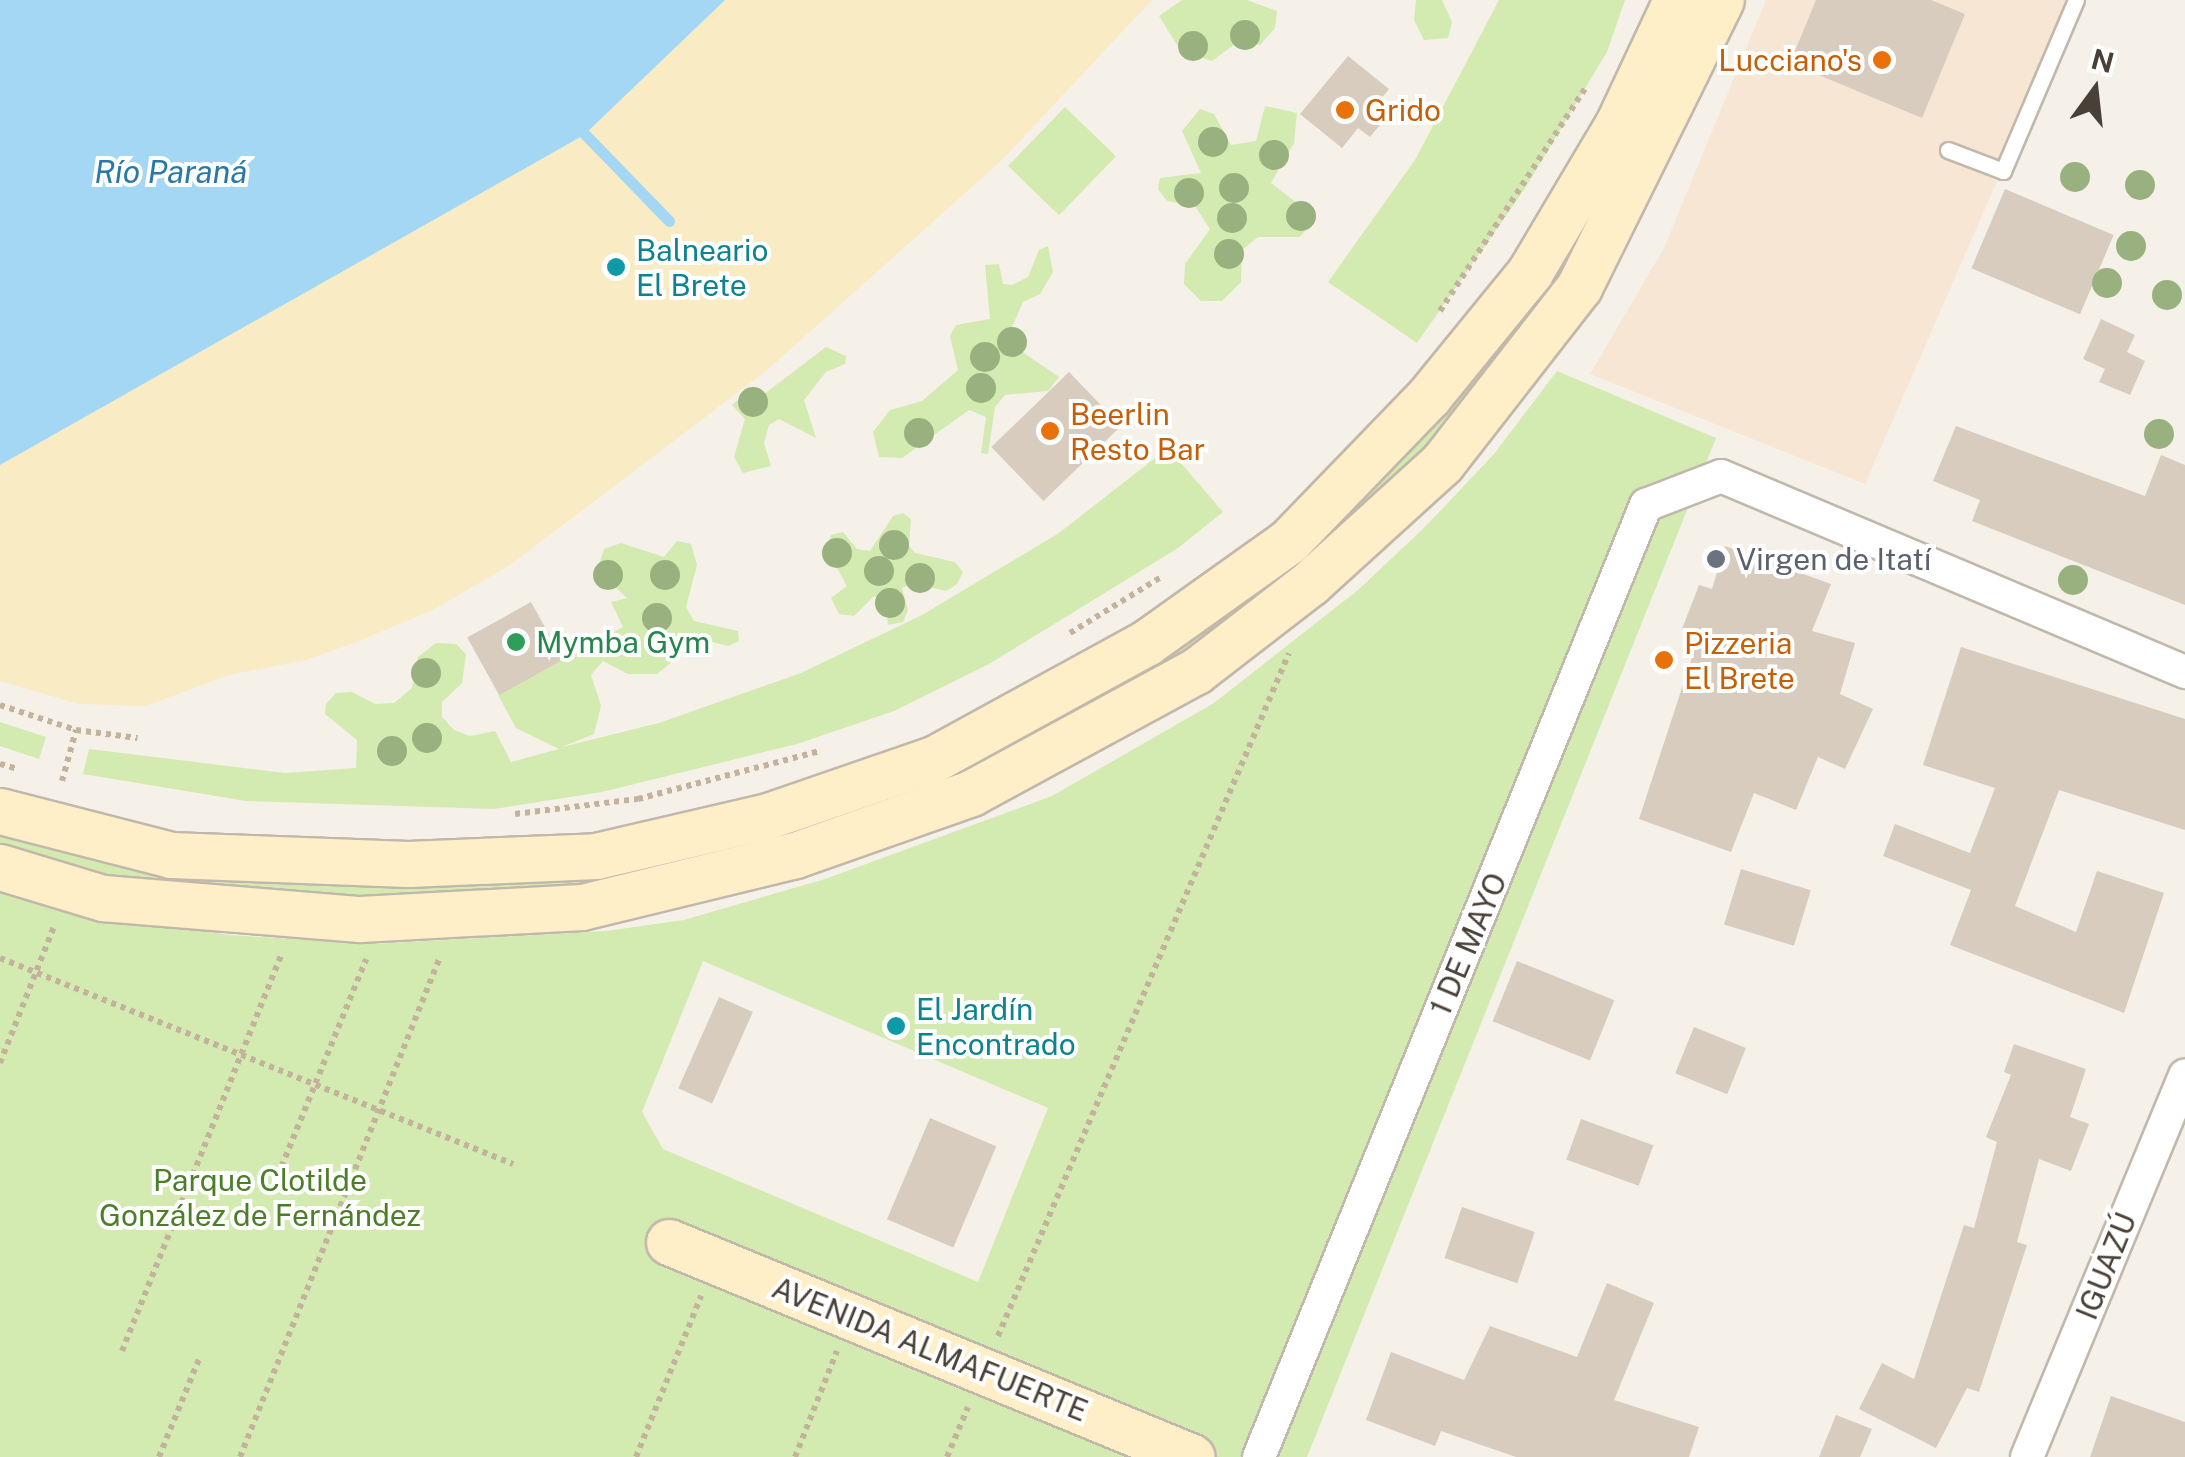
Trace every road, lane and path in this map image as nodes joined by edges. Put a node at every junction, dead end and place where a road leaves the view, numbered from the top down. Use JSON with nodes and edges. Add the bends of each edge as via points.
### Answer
{"nodes":[{"id":1,"x":1676,"y":0,"type":"edge"},
{"id":2,"x":1721,"y":0,"type":"edge"},
{"id":3,"x":2076,"y":0,"type":"edge"},
{"id":4,"x":1589,"y":82,"type":"dead end"},
{"id":5,"x":1948,"y":150,"type":"dead end"},
{"id":6,"x":1428,"y":328,"type":"dead end"},
{"id":7,"x":1178,"y":566,"type":"dead end"},
{"id":8,"x":1060,"y":639,"type":"dead end"},
{"id":9,"x":1294,"y":641,"type":"dead end"},
{"id":10,"x":2185,"y":672,"type":"edge"},
{"id":11,"x":0,"y":705,"type":"edge"},
{"id":12,"x":76,"y":730,"type":"junction"},
{"id":13,"x":137,"y":738,"type":"dead end"},
{"id":14,"x":825,"y":750,"type":"dead end"},
{"id":15,"x":0,"y":764,"type":"edge"},
{"id":16,"x":38,"y":774,"type":"dead end"},
{"id":17,"x":50,"y":778,"type":"dead end"},
{"id":18,"x":62,"y":781,"type":"junction"},
{"id":19,"x":80,"y":786,"type":"dead end"},
{"id":20,"x":0,"y":811,"type":"edge"},
{"id":21,"x":510,"y":815,"type":"dead end"},
{"id":22,"x":0,"y":867,"type":"edge"},
{"id":23,"x":61,"y":908,"type":"dead end"},
{"id":24,"x":447,"y":937,"type":"dead end"},
{"id":25,"x":287,"y":940,"type":"dead end"},
{"id":26,"x":372,"y":944,"type":"dead end"},
{"id":27,"x":0,"y":958,"type":"edge"},
{"id":28,"x":36,"y":972,"type":"junction"},
{"id":29,"x":242,"y":1055,"type":"junction"},
{"id":30,"x":0,"y":1063,"type":"edge"},
{"id":31,"x":2185,"y":1075,"type":"edge"},
{"id":32,"x":314,"y":1084,"type":"junction"},
{"id":33,"x":383,"y":1112,"type":"junction"},
{"id":34,"x":513,"y":1164,"type":"dead end"},
{"id":35,"x":274,"y":1185,"type":"dead end"},
{"id":36,"x":668,"y":1242,"type":"dead end"},
{"id":37,"x":715,"y":1260,"type":"junction"},
{"id":38,"x":851,"y":1317,"type":"junction"},
{"id":39,"x":122,"y":1351,"type":"dead end"},
{"id":40,"x":199,"y":1358,"type":"dead end"},
{"id":41,"x":983,"y":1371,"type":"junction"},
{"id":42,"x":159,"y":1457,"type":"edge"},
{"id":43,"x":240,"y":1457,"type":"edge"},
{"id":44,"x":636,"y":1457,"type":"edge"},
{"id":45,"x":795,"y":1457,"type":"edge"},
{"id":46,"x":947,"y":1457,"type":"edge"},
{"id":47,"x":1192,"y":1457,"type":"edge"},
{"id":48,"x":1258,"y":1457,"type":"edge"},
{"id":49,"x":2028,"y":1457,"type":"edge"}],
"edges":[{"from":1,"to":20,"type":"main road","via":[[1618,124],[1530,272],[1429,396],[1289,541],[1146,643],[934,759],[768,816],[596,856],[408,864],[171,855]]},
{"from":2,"to":22,"type":"main road","via":[[1578,288],[1442,463],[1310,583],[1196,671],[970,793],[795,856],[582,907],[341,918],[104,898]]},
{"from":3,"to":5,"type":"lane","via":[[2002,171]]},
{"from":4,"to":6,"type":"path"},
{"from":7,"to":8,"type":"path"},
{"from":9,"to":41,"type":"path"},
{"from":10,"to":48,"type":"street","name":"1 DE MAYO","via":[[1721,476],[1646,505]]},
{"from":11,"to":12,"type":"path"},
{"from":12,"to":13,"type":"path"},
{"from":12,"to":18,"type":"path"},
{"from":14,"to":21,"type":"path","via":[[638,799]]},
{"from":15,"to":16,"type":"path"},
{"from":17,"to":18,"type":"path"},
{"from":18,"to":19,"type":"path"},
{"from":23,"to":28,"type":"path"},
{"from":24,"to":33,"type":"path"},
{"from":25,"to":29,"type":"path"},
{"from":26,"to":32,"type":"path"},
{"from":27,"to":28,"type":"path"},
{"from":28,"to":29,"type":"path"},
{"from":28,"to":30,"type":"path"},
{"from":29,"to":32,"type":"path"},
{"from":29,"to":39,"type":"path"},
{"from":31,"to":49,"type":"street","name":"IGUAZÚ"},
{"from":32,"to":33,"type":"path"},
{"from":32,"to":35,"type":"path"},
{"from":33,"to":34,"type":"path"},
{"from":33,"to":43,"type":"path"},
{"from":36,"to":37,"type":"main road","name":"AVENIDA ALMAFUERTE"},
{"from":37,"to":38,"type":"main road","name":"AVENIDA ALMAFUERTE"},
{"from":37,"to":44,"type":"path"},
{"from":38,"to":41,"type":"main road","name":"AVENIDA ALMAFUERTE"},
{"from":38,"to":45,"type":"path"},
{"from":40,"to":42,"type":"path"},
{"from":41,"to":46,"type":"path"},
{"from":41,"to":47,"type":"main road","name":"AVENIDA ALMAFUERTE"}]}
